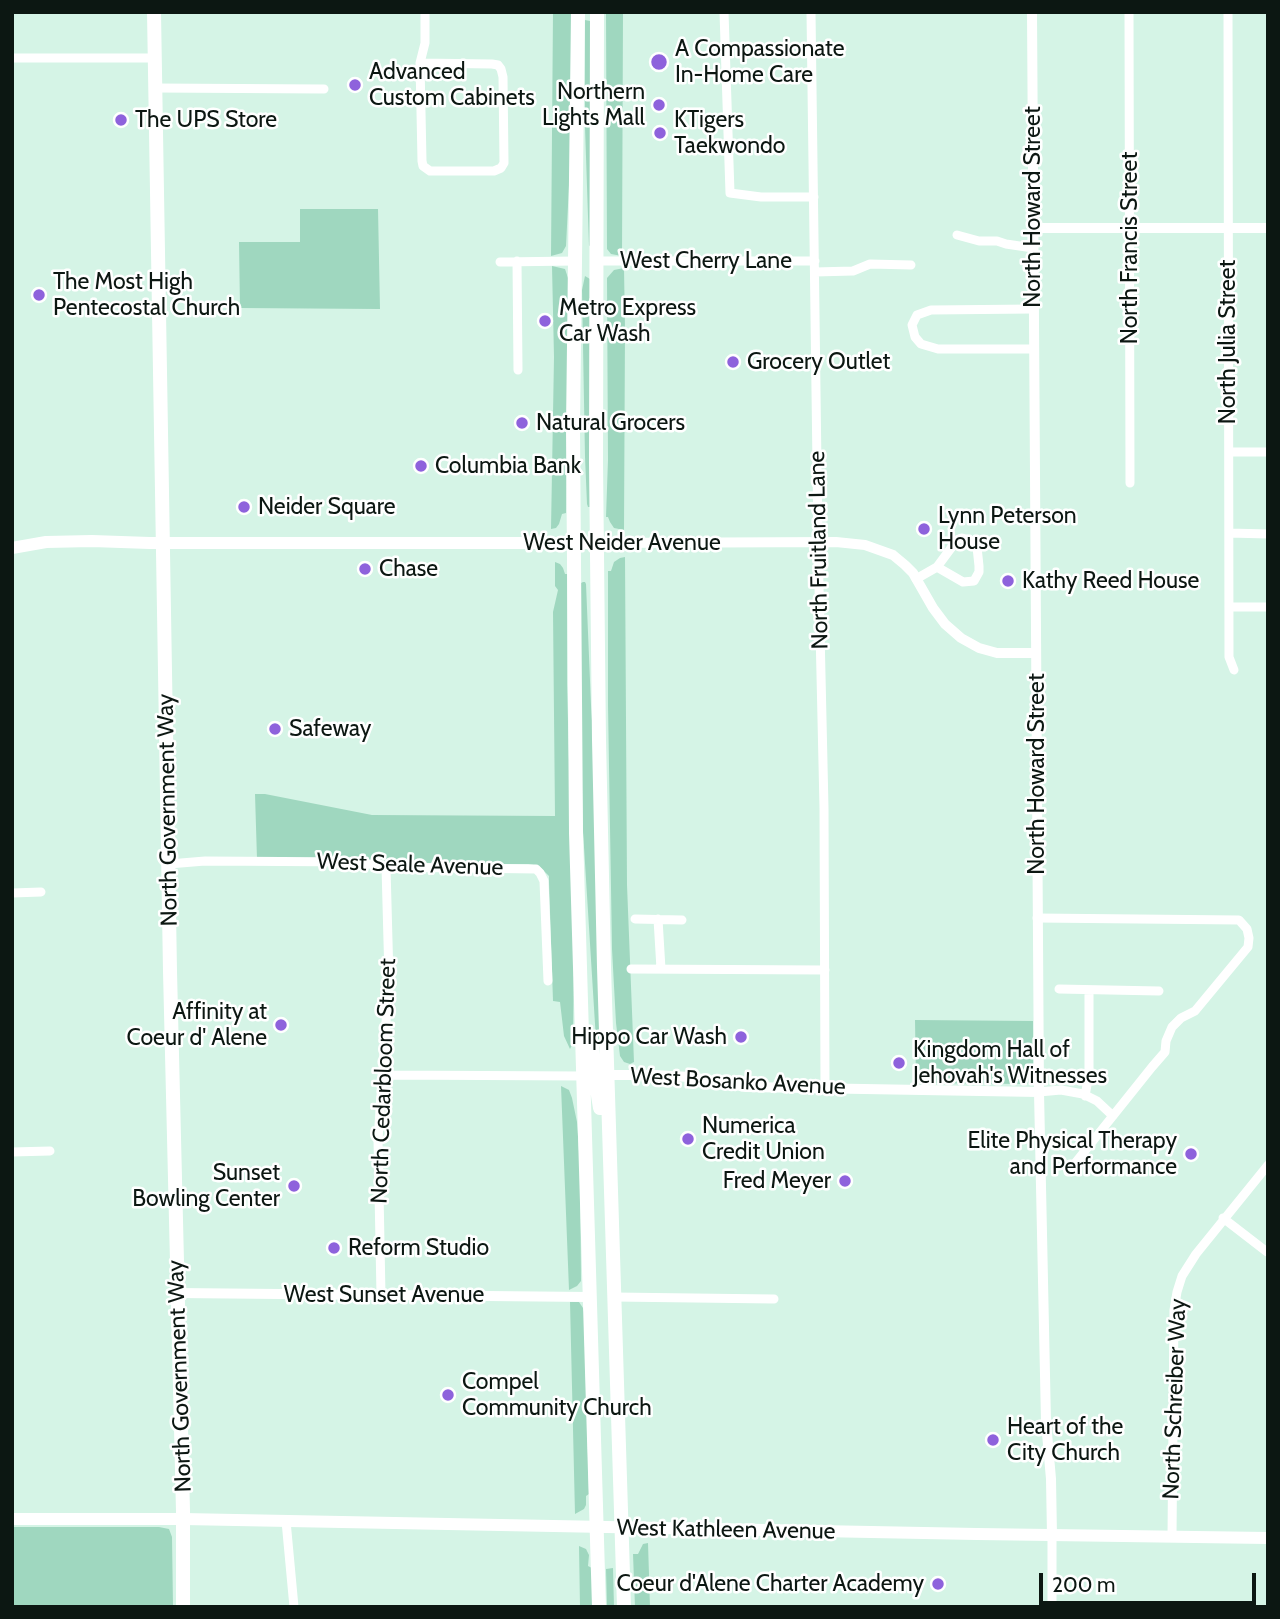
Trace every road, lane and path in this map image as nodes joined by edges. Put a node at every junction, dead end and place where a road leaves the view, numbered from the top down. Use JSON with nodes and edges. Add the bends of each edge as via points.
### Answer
{"nodes":[{"id":1,"x":154,"y":12,"type":"edge"},
{"id":2,"x":425,"y":12,"type":"edge"},
{"id":3,"x":579,"y":12,"type":"edge"},
{"id":4,"x":724,"y":12,"type":"edge"},
{"id":5,"x":811,"y":12,"type":"edge"},
{"id":6,"x":1032,"y":12,"type":"edge"},
{"id":7,"x":1129,"y":12,"type":"edge"},
{"id":8,"x":1228,"y":12,"type":"edge"},
{"id":9,"x":597,"y":13,"type":"edge"},
{"id":10,"x":12,"y":58,"type":"edge"},
{"id":11,"x":155,"y":58,"type":"junction"},
{"id":12,"x":420,"y":63,"type":"junction"},
{"id":13,"x":155,"y":88,"type":"junction"},
{"id":14,"x":324,"y":89,"type":"dead end"},
{"id":15,"x":814,"y":197,"type":"junction"},
{"id":16,"x":576,"y":226,"type":"junction"},
{"id":17,"x":1129,"y":227,"type":"junction"},
{"id":18,"x":1033,"y":228,"type":"junction"},
{"id":19,"x":1228,"y":228,"type":"junction"},
{"id":20,"x":1268,"y":228,"type":"edge"},
{"id":21,"x":957,"y":235,"type":"dead end"},
{"id":22,"x":1033,"y":248,"type":"junction"},
{"id":23,"x":517,"y":261,"type":"junction"},
{"id":24,"x":575,"y":261,"type":"junction"},
{"id":25,"x":598,"y":261,"type":"junction"},
{"id":26,"x":815,"y":261,"type":"junction"},
{"id":27,"x":500,"y":262,"type":"dead end"},
{"id":28,"x":911,"y":265,"type":"dead end"},
{"id":29,"x":815,"y":272,"type":"junction"},
{"id":30,"x":597,"y":291,"type":"junction"},
{"id":31,"x":1033,"y":309,"type":"junction"},
{"id":32,"x":1033,"y":349,"type":"junction"},
{"id":33,"x":517,"y":370,"type":"dead end"},
{"id":34,"x":1229,"y":452,"type":"junction"},
{"id":35,"x":1268,"y":452,"type":"edge"},
{"id":36,"x":1130,"y":483,"type":"dead end"},
{"id":37,"x":1229,"y":533,"type":"junction"},
{"id":38,"x":1268,"y":534,"type":"edge"},
{"id":39,"x":163,"y":542,"type":"junction"},
{"id":40,"x":818,"y":542,"type":"junction"},
{"id":41,"x":573,"y":543,"type":"junction"},
{"id":42,"x":597,"y":543,"type":"junction"},
{"id":43,"x":12,"y":548,"type":"edge"},
{"id":44,"x":937,"y":567,"type":"junction"},
{"id":45,"x":916,"y":579,"type":"junction"},
{"id":46,"x":1229,"y":607,"type":"junction"},
{"id":47,"x":1268,"y":607,"type":"edge"},
{"id":48,"x":1036,"y":653,"type":"junction"},
{"id":49,"x":1234,"y":670,"type":"dead end"},
{"id":50,"x":169,"y":864,"type":"junction"},
{"id":51,"x":386,"y":867,"type":"junction"},
{"id":52,"x":12,"y":892,"type":"edge"},
{"id":53,"x":41,"y":892,"type":"dead end"},
{"id":54,"x":1038,"y":918,"type":"junction"},
{"id":55,"x":635,"y":919,"type":"dead end"},
{"id":56,"x":658,"y":919,"type":"junction"},
{"id":57,"x":682,"y":920,"type":"dead end"},
{"id":58,"x":631,"y":969,"type":"dead end"},
{"id":59,"x":661,"y":969,"type":"junction"},
{"id":60,"x":825,"y":970,"type":"junction"},
{"id":61,"x":548,"y":981,"type":"dead end"},
{"id":62,"x":1059,"y":989,"type":"dead end"},
{"id":63,"x":1089,"y":990,"type":"junction"},
{"id":64,"x":1159,"y":990,"type":"dead end"},
{"id":65,"x":581,"y":998,"type":"junction"},
{"id":66,"x":382,"y":1075,"type":"junction"},
{"id":67,"x":607,"y":1075,"type":"junction"},
{"id":68,"x":583,"y":1076,"type":"junction"},
{"id":69,"x":825,"y":1088,"type":"junction"},
{"id":70,"x":1039,"y":1092,"type":"junction"},
{"id":71,"x":1085,"y":1096,"type":"junction"},
{"id":72,"x":1113,"y":1116,"type":"junction"},
{"id":73,"x":12,"y":1152,"type":"edge"},
{"id":74,"x":50,"y":1152,"type":"dead end"},
{"id":75,"x":610,"y":1163,"type":"junction"},
{"id":76,"x":1268,"y":1165,"type":"edge"},
{"id":77,"x":1068,"y":1172,"type":"dead end"},
{"id":78,"x":1223,"y":1218,"type":"junction"},
{"id":79,"x":1266,"y":1252,"type":"edge"},
{"id":80,"x":177,"y":1293,"type":"junction"},
{"id":81,"x":381,"y":1295,"type":"junction"},
{"id":82,"x":590,"y":1297,"type":"junction"},
{"id":83,"x":614,"y":1297,"type":"junction"},
{"id":84,"x":774,"y":1299,"type":"dead end"},
{"id":85,"x":12,"y":1519,"type":"edge"},
{"id":86,"x":183,"y":1519,"type":"junction"},
{"id":87,"x":286,"y":1521,"type":"junction"},
{"id":88,"x":596,"y":1527,"type":"junction"},
{"id":89,"x":621,"y":1528,"type":"junction"},
{"id":90,"x":1052,"y":1535,"type":"junction"},
{"id":91,"x":1172,"y":1537,"type":"junction"},
{"id":92,"x":1268,"y":1538,"type":"edge"},
{"id":93,"x":183,"y":1607,"type":"edge"},
{"id":94,"x":294,"y":1607,"type":"edge"},
{"id":95,"x":599,"y":1607,"type":"edge"},
{"id":96,"x":624,"y":1607,"type":"edge"},
{"id":97,"x":1052,"y":1607,"type":"edge"}],
"edges":[{"from":1,"to":11,"type":"main road","name":"North Government Way"},
{"from":2,"to":12,"type":"street"},
{"from":3,"to":16,"type":"main road"},
{"from":4,"to":15,"type":"street","via":[[730,193]]},
{"from":5,"to":15,"type":"street","name":"North Fruitland Lane"},
{"from":6,"to":18,"type":"street","name":"North Howard Street"},
{"from":7,"to":17,"type":"street","name":"North Francis Street"},
{"from":8,"to":19,"type":"street","name":"North Julia Street"},
{"from":9,"to":25,"type":"main road"},
{"from":10,"to":11,"type":"street"},
{"from":11,"to":13,"type":"main road","name":"North Government Way"},
{"from":12,"to":12,"type":"street","via":[[498,65],[503,76],[501,168],[430,170],[423,166]]},
{"from":13,"to":14,"type":"street"},
{"from":13,"to":39,"type":"main road","name":"North Government Way"},
{"from":15,"to":26,"type":"street","name":"North Fruitland Lane"},
{"from":16,"to":24,"type":"main road"},
{"from":16,"to":25,"type":"main road","via":[[586,255]]},
{"from":17,"to":18,"type":"street"},
{"from":17,"to":19,"type":"street"},
{"from":17,"to":36,"type":"street","name":"North Francis Street"},
{"from":18,"to":22,"type":"street","name":"North Howard Street"},
{"from":19,"to":20,"type":"street"},
{"from":19,"to":34,"type":"street","name":"North Julia Street"},
{"from":21,"to":22,"type":"street"},
{"from":22,"to":31,"type":"street","name":"North Howard Street"},
{"from":23,"to":24,"type":"street"},
{"from":23,"to":27,"type":"street"},
{"from":23,"to":33,"type":"street"},
{"from":24,"to":30,"type":"main road","via":[[594,276]]},
{"from":24,"to":41,"type":"main road"},
{"from":25,"to":26,"type":"street","name":"West Cherry Lane"},
{"from":25,"to":30,"type":"main road"},
{"from":26,"to":29,"type":"street","name":"North Fruitland Lane"},
{"from":28,"to":29,"type":"street","name":"West Cherry Lane","via":[[870,264],[853,271]]},
{"from":29,"to":40,"type":"street","name":"North Fruitland Lane"},
{"from":30,"to":42,"type":"main road"},
{"from":31,"to":32,"type":"street","name":"North Howard Street"},
{"from":31,"to":32,"type":"street","via":[[931,310],[917,315],[912,325],[921,344],[938,349]]},
{"from":32,"to":48,"type":"street","name":"North Howard Street"},
{"from":34,"to":35,"type":"street"},
{"from":34,"to":37,"type":"street","name":"North Julia Street"},
{"from":37,"to":38,"type":"street"},
{"from":37,"to":46,"type":"street","name":"North Julia Street"},
{"from":39,"to":41,"type":"main road","name":"West Neider Avenue"},
{"from":39,"to":43,"type":"main road","name":"West Neider Avenue","via":[[48,542]]},
{"from":39,"to":50,"type":"main road","name":"North Government Way"},
{"from":40,"to":42,"type":"street","name":"West Neider Avenue"},
{"from":40,"to":45,"type":"street","name":"West Neider Avenue","via":[[878,548],[893,555]]},
{"from":40,"to":60,"type":"street","name":"North Fruitland Lane"},
{"from":41,"to":42,"type":"main road","name":"West Neider Avenue"},
{"from":41,"to":65,"type":"main road"},
{"from":42,"to":67,"type":"main road"},
{"from":44,"to":44,"type":"street","via":[[957,540],[974,541],[979,566],[975,581],[963,582]]},
{"from":44,"to":45,"type":"street"},
{"from":45,"to":48,"type":"street","name":"West Neider Avenue","via":[[933,608],[961,638],[997,653]]},
{"from":46,"to":47,"type":"street"},
{"from":46,"to":49,"type":"street","name":"North Julia Street","via":[[1229,656]]},
{"from":48,"to":54,"type":"street","name":"North Howard Street"},
{"from":50,"to":51,"type":"street","name":"West Seale Avenue","via":[[358,862]]},
{"from":50,"to":80,"type":"main road","name":"North Government Way"},
{"from":51,"to":61,"type":"street","name":"West Seale Avenue","via":[[536,869],[544,881]]},
{"from":51,"to":66,"type":"street","name":"North Cedarbloom Street","via":[[389,961]]},
{"from":52,"to":53,"type":"street"},
{"from":54,"to":70,"type":"street","name":"North Howard Street"},
{"from":54,"to":72,"type":"street","via":[[1239,920],[1247,929],[1248,947],[1195,1011],[1172,1027],[1165,1052]]},
{"from":55,"to":56,"type":"street"},
{"from":56,"to":57,"type":"street"},
{"from":56,"to":59,"type":"street"},
{"from":58,"to":59,"type":"street"},
{"from":59,"to":60,"type":"street"},
{"from":60,"to":69,"type":"street","name":"North Fruitland Lane"},
{"from":62,"to":63,"type":"street"},
{"from":63,"to":64,"type":"street"},
{"from":63,"to":71,"type":"street"},
{"from":65,"to":67,"type":"main road","via":[[594,1068]]},
{"from":65,"to":68,"type":"main road"},
{"from":66,"to":68,"type":"street"},
{"from":66,"to":81,"type":"street","name":"North Cedarbloom Street"},
{"from":67,"to":69,"type":"street","name":"West Bosanko Avenue","via":[[690,1077],[747,1087]]},
{"from":67,"to":75,"type":"main road"},
{"from":68,"to":75,"type":"main road","via":[[596,1083]]},
{"from":68,"to":82,"type":"main road"},
{"from":69,"to":70,"type":"street","name":"West Bosanko Avenue"},
{"from":70,"to":71,"type":"street","name":"West Bosanko Avenue","via":[[1061,1090]]},
{"from":70,"to":90,"type":"street","name":"North Howard Street"},
{"from":71,"to":72,"type":"street","name":"West Bosanko Avenue"},
{"from":72,"to":77,"type":"street"},
{"from":73,"to":74,"type":"street"},
{"from":75,"to":83,"type":"main road"},
{"from":76,"to":78,"type":"street","name":"North Schreiber Way"},
{"from":78,"to":79,"type":"street"},
{"from":78,"to":91,"type":"street","name":"North Schreiber Way","via":[[1185,1270],[1175,1302]]},
{"from":80,"to":81,"type":"street","name":"West Sunset Avenue"},
{"from":80,"to":86,"type":"main road","name":"North Government Way"},
{"from":81,"to":82,"type":"street","name":"West Sunset Avenue"},
{"from":82,"to":88,"type":"main road"},
{"from":83,"to":84,"type":"street"},
{"from":83,"to":89,"type":"main road"},
{"from":85,"to":86,"type":"main road","name":"West Kathleen Avenue"},
{"from":86,"to":87,"type":"main road","name":"West Kathleen Avenue"},
{"from":86,"to":93,"type":"main road","name":"North Government Way"},
{"from":87,"to":88,"type":"main road","name":"West Kathleen Avenue"},
{"from":87,"to":94,"type":"street"},
{"from":88,"to":89,"type":"main road","name":"West Kathleen Avenue"},
{"from":88,"to":95,"type":"main road"},
{"from":89,"to":90,"type":"main road","name":"West Kathleen Avenue"},
{"from":89,"to":96,"type":"main road"},
{"from":90,"to":91,"type":"main road","name":"West Kathleen Avenue"},
{"from":90,"to":97,"type":"street"},
{"from":91,"to":92,"type":"main road","name":"West Kathleen Avenue"}]}
